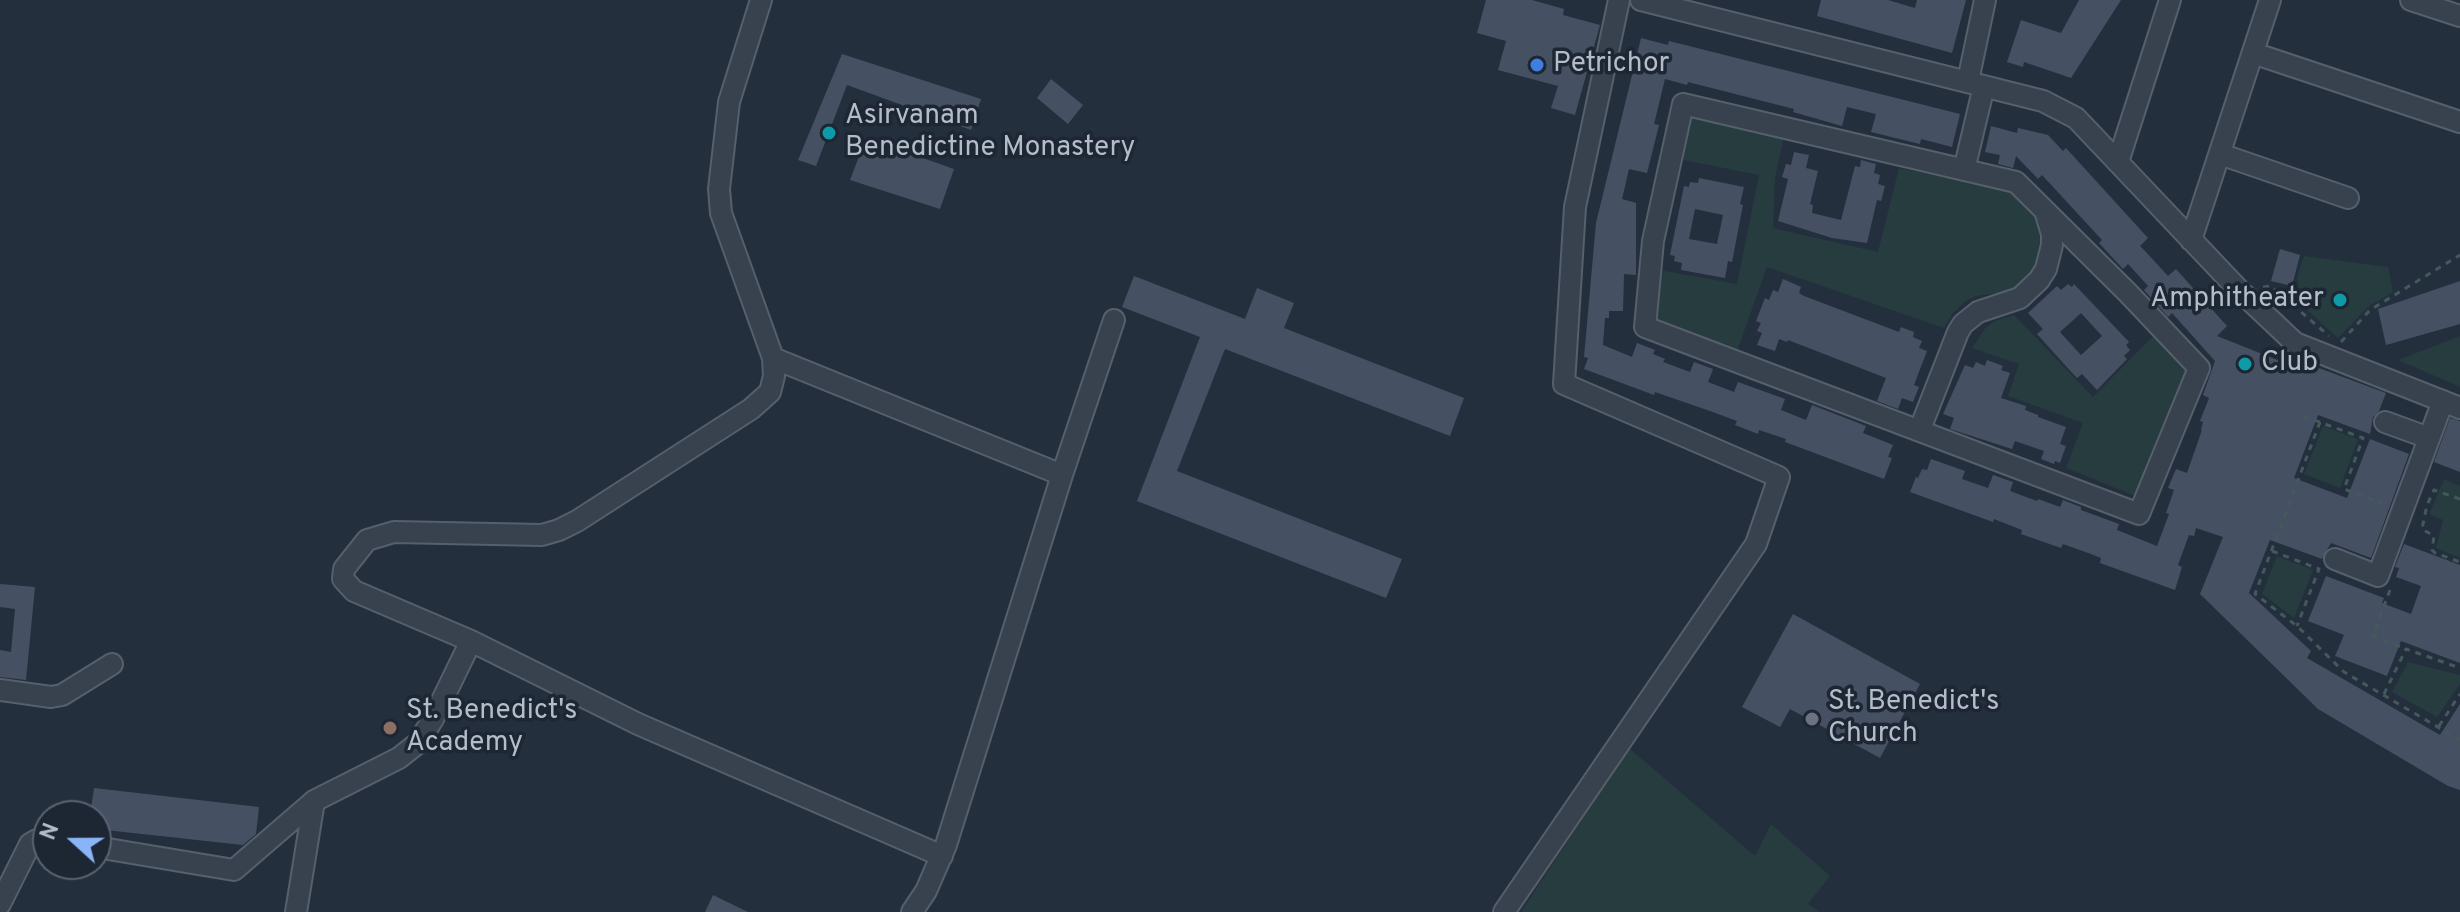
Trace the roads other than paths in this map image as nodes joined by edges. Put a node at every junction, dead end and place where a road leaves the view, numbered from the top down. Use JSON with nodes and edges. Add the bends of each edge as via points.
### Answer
{"nodes":[{"id":1,"x":761,"y":0,"type":"edge"},
{"id":2,"x":1619,"y":0,"type":"edge"},
{"id":3,"x":1641,"y":0,"type":"edge"},
{"id":4,"x":1985,"y":0,"type":"edge"},
{"id":5,"x":2170,"y":0,"type":"edge"},
{"id":6,"x":2270,"y":0,"type":"edge"},
{"id":7,"x":2411,"y":0,"type":"edge"},
{"id":8,"x":2460,"y":16,"type":"edge"},
{"id":9,"x":2253,"y":53,"type":"junction"},
{"id":10,"x":1976,"y":84,"type":"junction"},
{"id":11,"x":2460,"y":122,"type":"edge"},
{"id":12,"x":2220,"y":154,"type":"junction"},
{"id":13,"x":2118,"y":162,"type":"junction"},
{"id":14,"x":1964,"y":170,"type":"junction"},
{"id":15,"x":2348,"y":198,"type":"dead end"},
{"id":16,"x":2045,"y":211,"type":"junction"},
{"id":17,"x":2191,"y":240,"type":"junction"},
{"id":18,"x":1114,"y":320,"type":"dead end"},
{"id":19,"x":773,"y":358,"type":"junction"},
{"id":20,"x":2452,"y":404,"type":"edge"},
{"id":21,"x":2385,"y":422,"type":"dead end"},
{"id":22,"x":1920,"y":429,"type":"junction"},
{"id":23,"x":2429,"y":438,"type":"junction"},
{"id":24,"x":1062,"y":475,"type":"junction"},
{"id":25,"x":2335,"y":559,"type":"dead end"},
{"id":26,"x":471,"y":641,"type":"junction"},
{"id":27,"x":112,"y":664,"type":"dead end"},
{"id":28,"x":0,"y":690,"type":"edge"},
{"id":29,"x":314,"y":801,"type":"junction"},
{"id":30,"x":32,"y":843,"type":"edge"},
{"id":31,"x":112,"y":850,"type":"edge"},
{"id":32,"x":942,"y":856,"type":"junction"},
{"id":33,"x":0,"y":904,"type":"edge"},
{"id":34,"x":296,"y":912,"type":"edge"},
{"id":35,"x":912,"y":912,"type":"edge"},
{"id":36,"x":1504,"y":912,"type":"edge"}],
"edges":[{"from":1,"to":19,"type":"street","via":[[729,102],[719,189],[721,213]]},
{"from":2,"to":36,"type":"street","via":[[1575,207],[1564,384],[1779,477],[1756,544]]},
{"from":3,"to":10,"type":"street"},
{"from":4,"to":10,"type":"street"},
{"from":5,"to":13,"type":"street"},
{"from":6,"to":9,"type":"street"},
{"from":7,"to":8,"type":"street"},
{"from":9,"to":11,"type":"street"},
{"from":9,"to":12,"type":"street"},
{"from":10,"to":13,"type":"street","via":[[2043,101],[2076,118]]},
{"from":10,"to":14,"type":"street"},
{"from":12,"to":15,"type":"street"},
{"from":12,"to":17,"type":"street"},
{"from":13,"to":17,"type":"street"},
{"from":14,"to":16,"type":"street","via":[[2016,182]]},
{"from":14,"to":22,"type":"street","via":[[1683,104],[1653,241],[1645,327]]},
{"from":16,"to":22,"type":"street","via":[[2052,234],[2046,269],[2020,298],[1978,312],[1963,324]]},
{"from":16,"to":22,"type":"street","via":[[2199,368],[2139,514]]},
{"from":17,"to":20,"type":"street","via":[[2295,343]]},
{"from":18,"to":24,"type":"street"},
{"from":19,"to":24,"type":"street"},
{"from":19,"to":26,"type":"street","via":[[770,392],[751,409],[568,526],[542,535],[394,532],[367,540],[344,569],[343,579],[354,591]]},
{"from":20,"to":23,"type":"street"},
{"from":21,"to":23,"type":"street"},
{"from":23,"to":25,"type":"street","via":[[2378,576]]},
{"from":24,"to":32,"type":"street"},
{"from":26,"to":29,"type":"street","via":[[418,743]]},
{"from":26,"to":32,"type":"street","via":[[638,724]]},
{"from":27,"to":28,"type":"street","via":[[62,695]]},
{"from":29,"to":31,"type":"street","via":[[234,870]]},
{"from":29,"to":34,"type":"street"},
{"from":30,"to":33,"type":"street"},
{"from":32,"to":35,"type":"street"}]}
